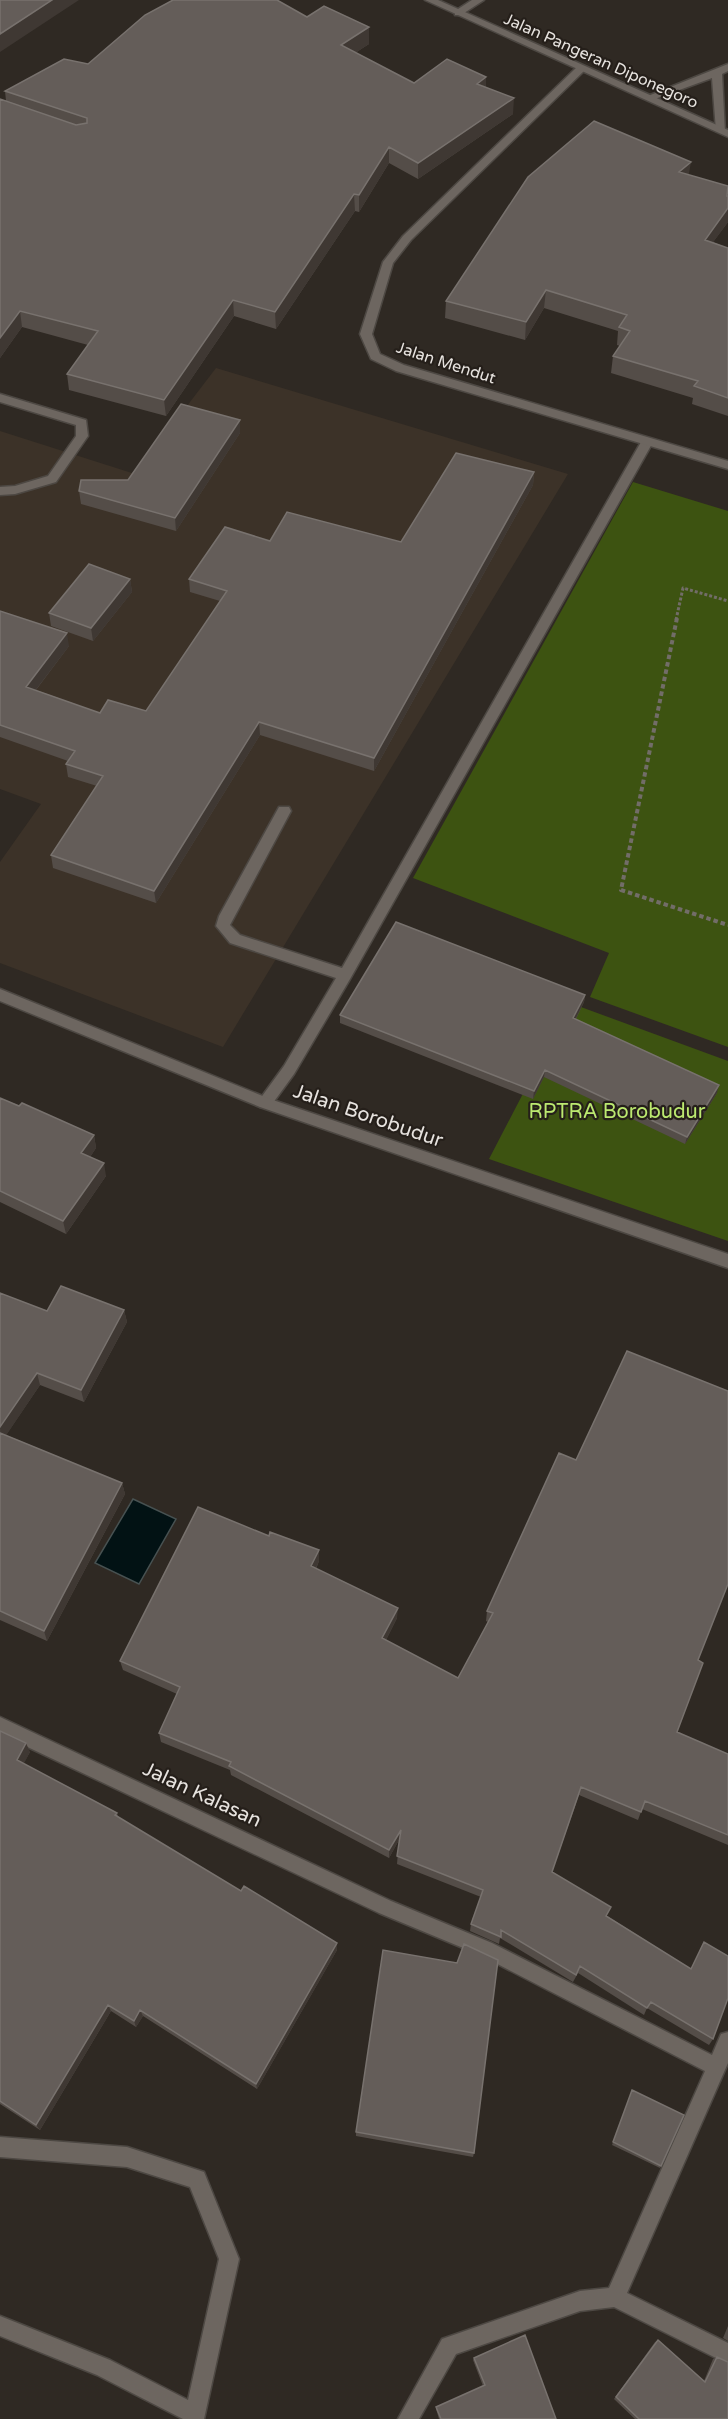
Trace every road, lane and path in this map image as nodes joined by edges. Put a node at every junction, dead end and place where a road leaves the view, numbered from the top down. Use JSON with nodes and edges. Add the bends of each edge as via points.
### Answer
{"nodes":[{"id":1,"x":429,"y":0,"type":"edge"},
{"id":2,"x":479,"y":0,"type":"edge"},
{"id":3,"x":458,"y":13,"type":"junction"},
{"id":4,"x":728,"y":67,"type":"edge"},
{"id":5,"x":582,"y":69,"type":"junction"},
{"id":6,"x":717,"y":73,"type":"junction"},
{"id":7,"x":648,"y":98,"type":"junction"},
{"id":8,"x":725,"y":133,"type":"edge"},
{"id":9,"x":0,"y":398,"type":"edge"},
{"id":10,"x":647,"y":442,"type":"junction"},
{"id":11,"x":728,"y":465,"type":"edge"},
{"id":12,"x":0,"y":490,"type":"edge"},
{"id":13,"x":728,"y":601,"type":"edge"},
{"id":14,"x":284,"y":811,"type":"dead end"},
{"id":15,"x":728,"y":925,"type":"edge"},
{"id":16,"x":345,"y":975,"type":"junction"},
{"id":17,"x":0,"y":995,"type":"edge"},
{"id":18,"x":265,"y":1103,"type":"junction"},
{"id":19,"x":728,"y":1261,"type":"edge"},
{"id":20,"x":0,"y":1725,"type":"edge"},
{"id":21,"x":728,"y":2041,"type":"edge"},
{"id":22,"x":716,"y":2067,"type":"junction"},
{"id":23,"x":0,"y":2148,"type":"edge"},
{"id":24,"x":615,"y":2297,"type":"junction"},
{"id":25,"x":0,"y":2326,"type":"edge"},
{"id":26,"x":728,"y":2354,"type":"edge"},
{"id":27,"x":195,"y":2417,"type":"edge"},
{"id":28,"x":408,"y":2419,"type":"edge"}],
"edges":[{"from":1,"to":3,"type":"street","name":"Jalan Pangeran Diponegoro"},
{"from":2,"to":3,"type":"street"},
{"from":3,"to":5,"type":"street","name":"Jalan Pangeran Diponegoro"},
{"from":4,"to":6,"type":"street"},
{"from":5,"to":7,"type":"street","name":"Jalan Pangeran Diponegoro"},
{"from":5,"to":10,"type":"street","name":"Jalan Mendut","via":[[406,238],[388,262],[366,334],[375,356],[400,368]]},
{"from":6,"to":7,"type":"street"},
{"from":6,"to":8,"type":"street"},
{"from":7,"to":8,"type":"street","name":"Jalan Pangeran Diponegoro"},
{"from":9,"to":12,"type":"street","via":[[82,423],[82,436],[52,479],[15,490]]},
{"from":10,"to":11,"type":"street","name":"Jalan Mendut"},
{"from":10,"to":16,"type":"street"},
{"from":13,"to":15,"type":"path","via":[[683,588],[621,890]]},
{"from":14,"to":16,"type":"street","via":[[223,926],[235,939]]},
{"from":16,"to":18,"type":"street"},
{"from":17,"to":18,"type":"street","name":"Jalan Borobudur"},
{"from":18,"to":19,"type":"street","name":"Jalan Borobudur"},
{"from":20,"to":22,"type":"street","name":"Jalan Kalasan","via":[[385,1907],[486,1949]]},
{"from":21,"to":22,"type":"street"},
{"from":22,"to":24,"type":"street"},
{"from":23,"to":27,"type":"street","via":[[127,2157],[197,2179],[229,2259]]},
{"from":24,"to":26,"type":"street"},
{"from":24,"to":28,"type":"street","via":[[580,2301],[449,2346]]},
{"from":25,"to":27,"type":"street","via":[[103,2367]]}]}
